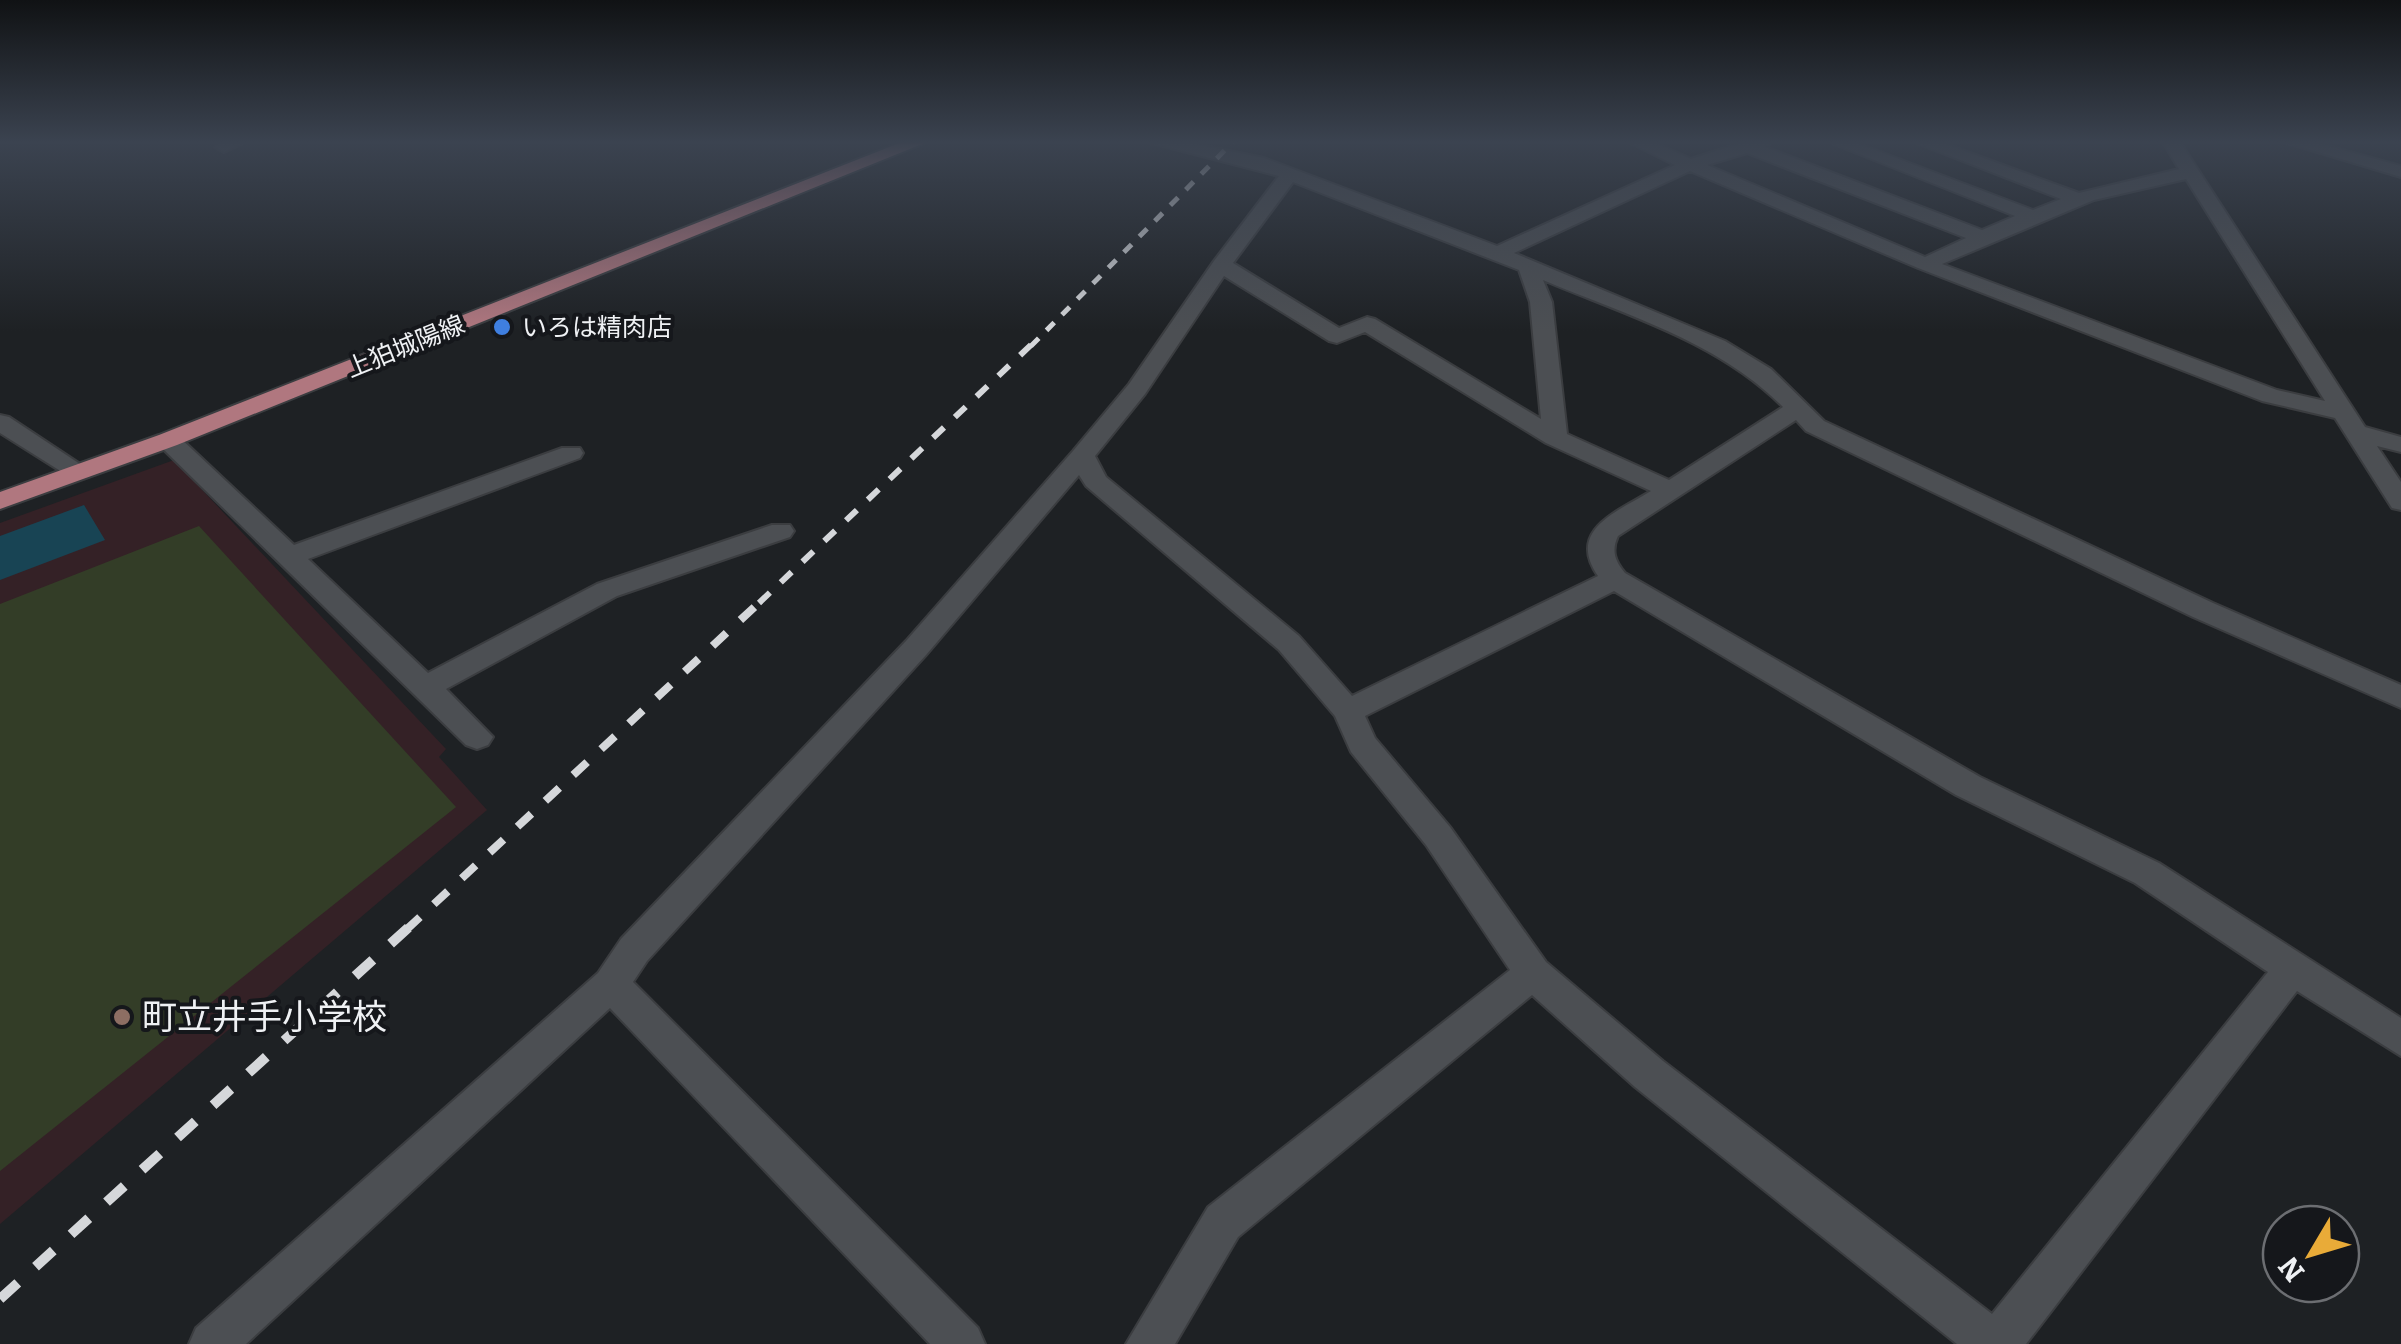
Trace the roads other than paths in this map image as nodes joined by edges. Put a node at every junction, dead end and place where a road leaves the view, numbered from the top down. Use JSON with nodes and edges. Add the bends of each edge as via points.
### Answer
{"nodes":[{"id":1,"x":762,"y":205,"type":"edge"},
{"id":2,"x":1266,"y":205,"type":"edge"},
{"id":3,"x":1368,"y":205,"type":"edge"},
{"id":4,"x":1602,"y":205,"type":"edge"},
{"id":5,"x":1784,"y":205,"type":"edge"},
{"id":6,"x":1903,"y":205,"type":"edge"},
{"id":7,"x":2002,"y":205,"type":"edge"},
{"id":8,"x":2060,"y":205,"type":"edge"},
{"id":9,"x":2212,"y":205,"type":"edge"},
{"id":10,"x":2032,"y":216,"type":"junction"},
{"id":11,"x":1982,"y":237,"type":"junction"},
{"id":12,"x":1497,"y":253,"type":"junction"},
{"id":13,"x":1221,"y":264,"type":"junction"},
{"id":14,"x":1925,"y":264,"type":"junction"},
{"id":15,"x":1529,"y":270,"type":"junction"},
{"id":16,"x":1797,"y":408,"type":"junction"},
{"id":17,"x":2342,"y":412,"type":"junction"},
{"id":18,"x":0,"y":422,"type":"edge"},
{"id":19,"x":2360,"y":433,"type":"junction"},
{"id":20,"x":1555,"y":438,"type":"junction"},
{"id":21,"x":168,"y":440,"type":"junction"},
{"id":22,"x":2401,"y":445,"type":"edge"},
{"id":23,"x":570,"y":453,"type":"dead end"},
{"id":24,"x":1082,"y":456,"type":"junction"},
{"id":25,"x":79,"y":472,"type":"junction"},
{"id":26,"x":1670,"y":490,"type":"junction"},
{"id":27,"x":0,"y":501,"type":"edge"},
{"id":28,"x":2401,"y":502,"type":"edge"},
{"id":29,"x":782,"y":531,"type":"dead end"},
{"id":30,"x":290,"y":556,"type":"junction"},
{"id":31,"x":1615,"y":579,"type":"junction"},
{"id":32,"x":426,"y":687,"type":"junction"},
{"id":33,"x":2401,"y":697,"type":"edge"},
{"id":34,"x":1348,"y":711,"type":"junction"},
{"id":35,"x":477,"y":737,"type":"dead end"},
{"id":36,"x":2292,"y":970,"type":"junction"},
{"id":37,"x":1532,"y":973,"type":"junction"},
{"id":38,"x":612,"y":984,"type":"junction"},
{"id":39,"x":2401,"y":1039,"type":"edge"},
{"id":40,"x":212,"y":1344,"type":"edge"},
{"id":41,"x":962,"y":1344,"type":"edge"},
{"id":42,"x":1149,"y":1344,"type":"edge"},
{"id":43,"x":1995,"y":1344,"type":"edge"}],
"edges":[{"from":1,"to":21,"type":"main road","name":"上狛城陽線"},
{"from":2,"to":13,"type":"street"},
{"from":3,"to":12,"type":"street"},
{"from":4,"to":12,"type":"street"},
{"from":5,"to":14,"type":"street"},
{"from":6,"to":11,"type":"street"},
{"from":7,"to":10,"type":"street"},
{"from":8,"to":10,"type":"street"},
{"from":9,"to":17,"type":"street"},
{"from":10,"to":11,"type":"street"},
{"from":11,"to":14,"type":"street"},
{"from":12,"to":15,"type":"street"},
{"from":13,"to":20,"type":"street","via":[[1338,336],[1367,324]]},
{"from":13,"to":24,"type":"street","via":[[1137,390]]},
{"from":14,"to":17,"type":"street","via":[[2270,396]]},
{"from":15,"to":16,"type":"street","via":[[1718,346],[1763,374]]},
{"from":15,"to":20,"type":"street","via":[[1541,302]]},
{"from":16,"to":26,"type":"street"},
{"from":16,"to":33,"type":"street","via":[[1815,426]]},
{"from":17,"to":19,"type":"street"},
{"from":18,"to":25,"type":"street"},
{"from":19,"to":22,"type":"street"},
{"from":19,"to":28,"type":"street"},
{"from":20,"to":26,"type":"street"},
{"from":21,"to":25,"type":"main road","name":"上狛城陽線"},
{"from":21,"to":30,"type":"street"},
{"from":23,"to":30,"type":"street"},
{"from":24,"to":34,"type":"street","via":[[1095,481],[1289,643]]},
{"from":24,"to":38,"type":"street","via":[[916,648],[634,950]]},
{"from":25,"to":27,"type":"main road","name":"上狛城陽線"},
{"from":26,"to":31,"type":"street","via":[[1600,541],[1598,553]]},
{"from":29,"to":32,"type":"street","via":[[607,590]]},
{"from":30,"to":32,"type":"street"},
{"from":31,"to":34,"type":"street"},
{"from":31,"to":36,"type":"street","via":[[1968,786],[2147,872]]},
{"from":32,"to":35,"type":"street"},
{"from":34,"to":37,"type":"street","via":[[1362,744],[1438,836]]},
{"from":36,"to":39,"type":"street"},
{"from":36,"to":43,"type":"street"},
{"from":37,"to":42,"type":"street","via":[[1222,1222]]},
{"from":37,"to":43,"type":"street","via":[[1648,1074]]},
{"from":38,"to":40,"type":"street"},
{"from":38,"to":41,"type":"street"}]}
